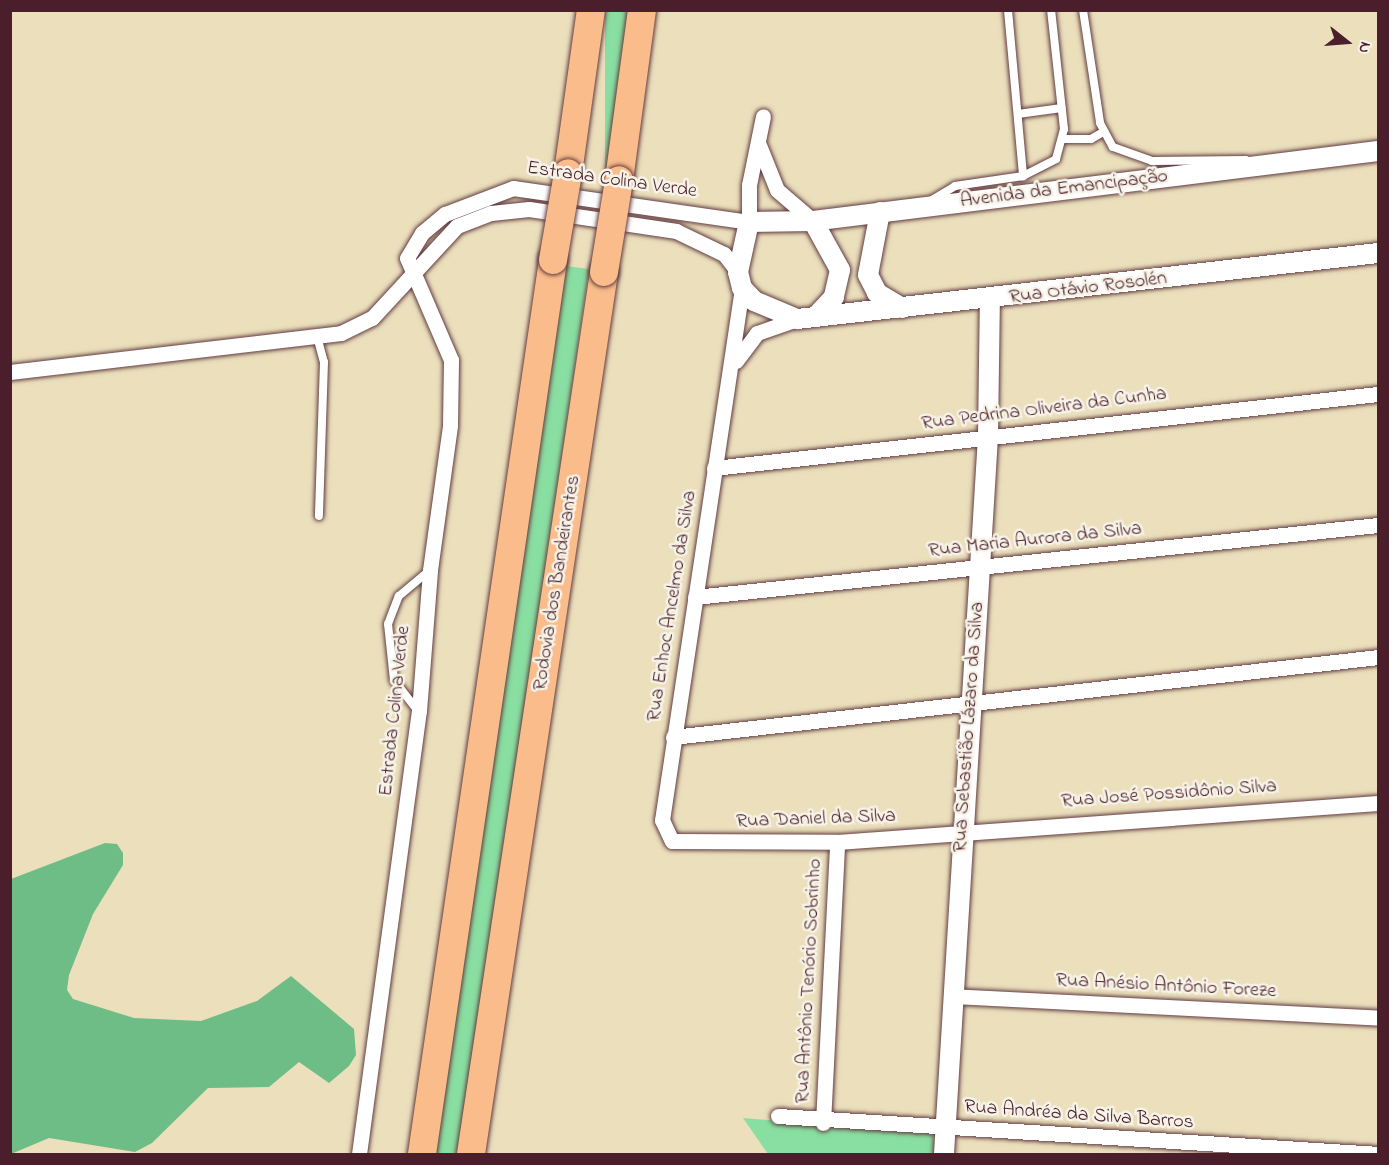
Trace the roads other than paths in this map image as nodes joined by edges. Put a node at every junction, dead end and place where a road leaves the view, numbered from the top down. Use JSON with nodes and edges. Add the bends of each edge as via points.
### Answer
{"nodes":[{"id":1,"x":591,"y":10,"type":"edge"},
{"id":2,"x":642,"y":10,"type":"edge"},
{"id":3,"x":1008,"y":10,"type":"edge"},
{"id":4,"x":1051,"y":10,"type":"edge"},
{"id":5,"x":1083,"y":10,"type":"edge"},
{"id":6,"x":1062,"y":108,"type":"junction"},
{"id":7,"x":1018,"y":114,"type":"junction"},
{"id":8,"x":763,"y":116,"type":"dead end"},
{"id":9,"x":1103,"y":132,"type":"junction"},
{"id":10,"x":1064,"y":139,"type":"junction"},
{"id":11,"x":759,"y":141,"type":"junction"},
{"id":12,"x":1378,"y":151,"type":"edge"},
{"id":13,"x":1268,"y":162,"type":"junction"},
{"id":14,"x":1023,"y":176,"type":"junction"},
{"id":15,"x":921,"y":207,"type":"junction"},
{"id":16,"x":880,"y":212,"type":"junction"},
{"id":17,"x":813,"y":221,"type":"junction"},
{"id":18,"x":749,"y":222,"type":"junction"},
{"id":19,"x":1378,"y":253,"type":"edge"},
{"id":20,"x":413,"y":277,"type":"junction"},
{"id":21,"x":740,"y":280,"type":"junction"},
{"id":22,"x":990,"y":300,"type":"junction"},
{"id":23,"x":902,"y":308,"type":"junction"},
{"id":24,"x":817,"y":315,"type":"junction"},
{"id":25,"x":797,"y":319,"type":"junction"},
{"id":26,"x":318,"y":340,"type":"junction"},
{"id":27,"x":10,"y":372,"type":"edge"},
{"id":28,"x":729,"y":375,"type":"junction"},
{"id":29,"x":1378,"y":394,"type":"edge"},
{"id":30,"x":988,"y":436,"type":"junction"},
{"id":31,"x":714,"y":468,"type":"junction"},
{"id":32,"x":319,"y":516,"type":"dead end"},
{"id":33,"x":1378,"y":525,"type":"edge"},
{"id":34,"x":980,"y":567,"type":"junction"},
{"id":35,"x":430,"y":570,"type":"junction"},
{"id":36,"x":695,"y":597,"type":"junction"},
{"id":37,"x":1378,"y":657,"type":"edge"},
{"id":38,"x":971,"y":704,"type":"junction"},
{"id":39,"x":419,"y":711,"type":"junction"},
{"id":40,"x":673,"y":737,"type":"junction"},
{"id":41,"x":1378,"y":803,"type":"edge"},
{"id":42,"x":962,"y":831,"type":"junction"},
{"id":43,"x":672,"y":841,"type":"joint"},
{"id":44,"x":837,"y":842,"type":"junction"},
{"id":45,"x":951,"y":996,"type":"junction"},
{"id":46,"x":1378,"y":1018,"type":"edge"},
{"id":47,"x":777,"y":1116,"type":"dead end"},
{"id":48,"x":823,"y":1123,"type":"junction"},
{"id":49,"x":945,"y":1127,"type":"junction"},
{"id":50,"x":1378,"y":1154,"type":"edge"},
{"id":51,"x":358,"y":1155,"type":"edge"},
{"id":52,"x":422,"y":1155,"type":"edge"},
{"id":53,"x":471,"y":1155,"type":"edge"},
{"id":54,"x":944,"y":1155,"type":"edge"}],
"edges":[{"from":1,"to":52,"type":"highway","bridge":true},
{"from":2,"to":53,"type":"highway","name":"Rodovia dos Bandeirantes","bridge":true},
{"from":3,"to":7,"type":"lane"},
{"from":4,"to":6,"type":"lane"},
{"from":5,"to":9,"type":"lane"},
{"from":6,"to":7,"type":"lane"},
{"from":6,"to":10,"type":"lane"},
{"from":7,"to":14,"type":"lane"},
{"from":8,"to":11,"type":"street"},
{"from":9,"to":10,"type":"lane","via":[[1091,139]]},
{"from":9,"to":13,"type":"lane","via":[[1113,147],[1152,161],[1231,158]]},
{"from":10,"to":14,"type":"lane","via":[[1056,159]]},
{"from":11,"to":17,"type":"street","via":[[765,171],[777,190]]},
{"from":11,"to":18,"type":"street","via":[[748,185]]},
{"from":12,"to":13,"type":"street","name":"Avenida da Emancipação"},
{"from":13,"to":15,"type":"street","name":"Avenida da Emancipação"},
{"from":14,"to":15,"type":"lane","via":[[955,186]]},
{"from":15,"to":16,"type":"street","name":"Avenida da Emancipação"},
{"from":16,"to":17,"type":"street","name":"Avenida da Emancipação"},
{"from":16,"to":23,"type":"street","via":[[868,275],[877,293]]},
{"from":17,"to":18,"type":"street","name":"Avenida da Emancipação"},
{"from":17,"to":24,"type":"street","via":[[840,270],[834,297]]},
{"from":18,"to":20,"type":"street","name":"Estrada Colina Verde","via":[[513,188],[472,199],[433,223],[407,258]]},
{"from":18,"to":21,"type":"street"},
{"from":19,"to":22,"type":"street","name":"Rua Otávio Rosolén"},
{"from":20,"to":21,"type":"street","name":"Estrada Colina Verde","via":[[431,249],[457,226],[491,213],[529,209],[676,231],[724,254]]},
{"from":20,"to":26,"type":"street","via":[[372,318]]},
{"from":20,"to":35,"type":"street","name":"Estrada Colina Verde","via":[[451,360],[450,424]]},
{"from":21,"to":25,"type":"street","via":[[765,308]]},
{"from":21,"to":28,"type":"street","name":"Rua Enhoc Ancelmo da Silva"},
{"from":22,"to":23,"type":"street","name":"Rua Otávio Rosolén"},
{"from":22,"to":30,"type":"street","name":"Rua Sebastião Lázaro da Silva"},
{"from":23,"to":24,"type":"street","name":"Rua Otávio Rosolén"},
{"from":24,"to":25,"type":"street","name":"Rua Otávio Rosolén"},
{"from":25,"to":28,"type":"street","name":"Rua Enhoc Ancelmo da Silva","via":[[744,343]]},
{"from":26,"to":27,"type":"street"},
{"from":26,"to":32,"type":"lane","via":[[324,362]]},
{"from":28,"to":31,"type":"street","name":"Rua Enhoc Ancelmo da Silva"},
{"from":29,"to":30,"type":"street","name":"Rua Pedrina Oliveira da Cunha"},
{"from":30,"to":31,"type":"street","name":"Rua Pedrina Oliveira da Cunha"},
{"from":30,"to":34,"type":"street","name":"Rua Sebastião Lázaro da Silva"},
{"from":31,"to":36,"type":"street","name":"Rua Enhoc Ancelmo da Silva"},
{"from":33,"to":34,"type":"street","name":"Rua Maria Aurora da Silva"},
{"from":34,"to":36,"type":"street","name":"Rua Maria Aurora da Silva"},
{"from":34,"to":38,"type":"street","name":"Rua Sebastião Lázaro da Silva"},
{"from":35,"to":39,"type":"street","name":"Estrada Colina Verde"},
{"from":35,"to":39,"type":"lane","via":[[399,596],[388,624],[394,680]]},
{"from":36,"to":40,"type":"street","name":"Rua Enhoc Ancelmo da Silva"},
{"from":37,"to":38,"type":"street"},
{"from":38,"to":40,"type":"street"},
{"from":38,"to":42,"type":"street","name":"Rua Sebastião Lázaro da Silva"},
{"from":39,"to":51,"type":"street","name":"Estrada Colina Verde"},
{"from":40,"to":43,"type":"street","name":"Rua Enhoc Ancelmo da Silva","via":[[662,820]]},
{"from":41,"to":42,"type":"street","name":"Rua José Possidônio Silva"},
{"from":42,"to":44,"type":"street","name":"Rua Daniel da Silva"},
{"from":42,"to":45,"type":"street","name":"Rua Sebastião Lázaro da Silva"},
{"from":43,"to":44,"type":"street","name":"Rua Daniel da Silva"},
{"from":44,"to":48,"type":"street","name":"Rua Antônio Tenório Sobrinho"},
{"from":45,"to":46,"type":"street","name":"Rua Anésio Antônio Foreze"},
{"from":45,"to":49,"type":"street","name":"Rua Sebastião Lázaro da Silva"},
{"from":47,"to":48,"type":"street","name":"Rua Andréa da Silva Barros"},
{"from":48,"to":49,"type":"street","name":"Rua Andréa da Silva Barros"},
{"from":49,"to":50,"type":"street","name":"Rua Andréa da Silva Barros"},
{"from":49,"to":54,"type":"street","name":"Rua Sebastião Lázaro da Silva"}]}
